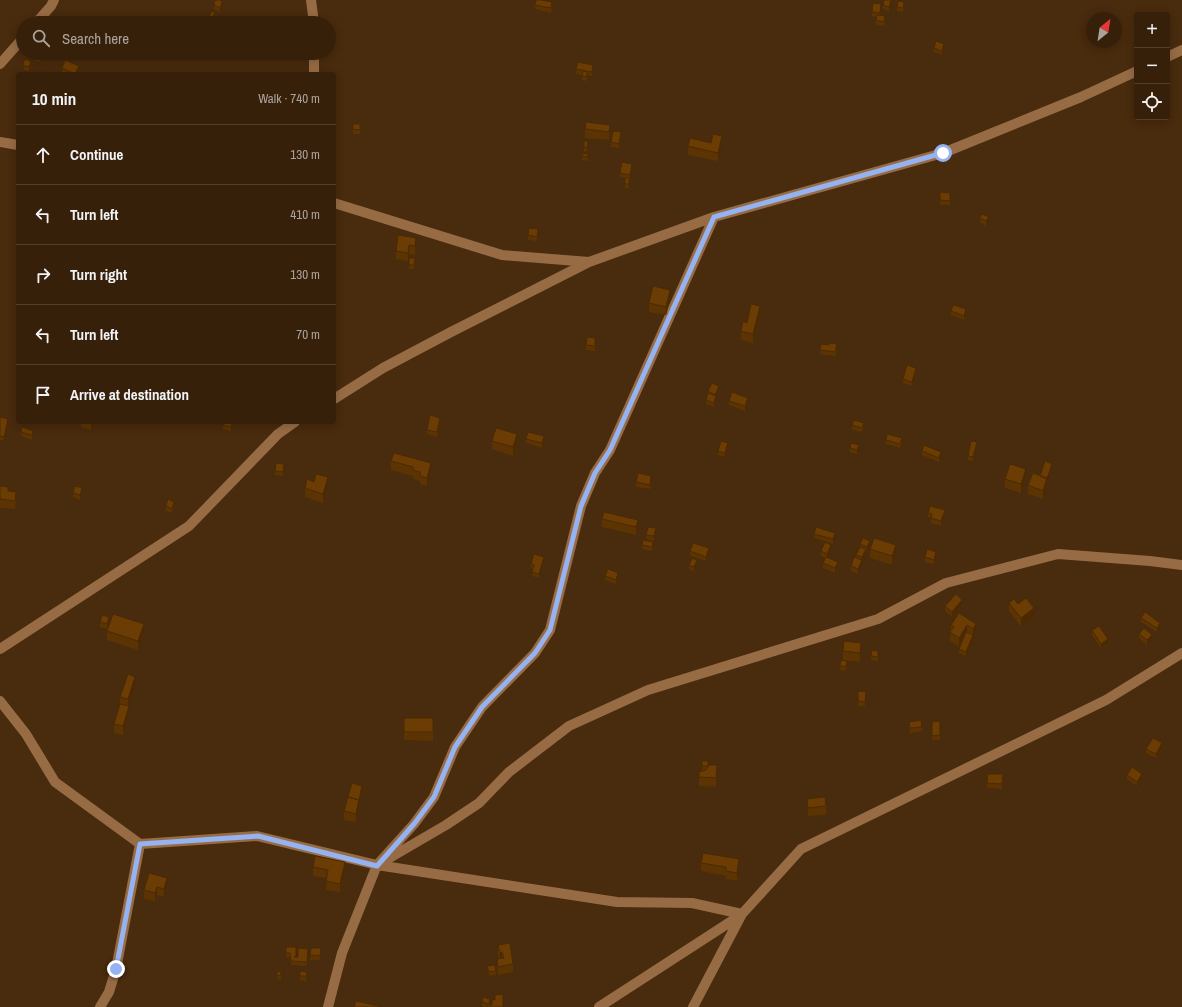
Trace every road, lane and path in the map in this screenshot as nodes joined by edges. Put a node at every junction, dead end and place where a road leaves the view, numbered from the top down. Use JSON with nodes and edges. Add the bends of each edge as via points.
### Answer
{"nodes":[{"id":1,"x":54,"y":0,"type":"edge"},
{"id":2,"x":311,"y":0,"type":"edge"},
{"id":3,"x":42,"y":16,"type":"edge"},
{"id":4,"x":313,"y":16,"type":"edge"},
{"id":5,"x":16,"y":46,"type":"edge"},
{"id":6,"x":1182,"y":50,"type":"edge"},
{"id":7,"x":1170,"y":56,"type":"edge"},
{"id":8,"x":314,"y":60,"type":"edge"},
{"id":9,"x":0,"y":64,"type":"edge"},
{"id":10,"x":314,"y":72,"type":"edge"},
{"id":11,"x":1134,"y":72,"type":"edge"},
{"id":12,"x":0,"y":142,"type":"edge"},
{"id":13,"x":16,"y":145,"type":"edge"},
{"id":14,"x":336,"y":204,"type":"edge"},
{"id":15,"x":714,"y":217,"type":"junction"},
{"id":16,"x":589,"y":262,"type":"junction"},
{"id":17,"x":336,"y":398,"type":"edge"},
{"id":18,"x":292,"y":424,"type":"edge"},
{"id":19,"x":1182,"y":565,"type":"edge"},
{"id":20,"x":0,"y":649,"type":"edge"},
{"id":21,"x":1182,"y":653,"type":"edge"},
{"id":22,"x":0,"y":701,"type":"edge"},
{"id":23,"x":140,"y":844,"type":"junction"},
{"id":24,"x":377,"y":866,"type":"junction"},
{"id":25,"x":742,"y":914,"type":"junction"},
{"id":26,"x":100,"y":1007,"type":"edge"},
{"id":27,"x":328,"y":1007,"type":"edge"},
{"id":28,"x":599,"y":1007,"type":"edge"},
{"id":29,"x":692,"y":1007,"type":"edge"}],
"edges":[{"from":1,"to":3,"type":"street"},
{"from":2,"to":4,"type":"street"},
{"from":5,"to":9,"type":"street"},
{"from":6,"to":7,"type":"street"},
{"from":8,"to":10,"type":"street"},
{"from":11,"to":15,"type":"street","via":[[1081,97],[943,153]]},
{"from":12,"to":13,"type":"street"},
{"from":14,"to":16,"type":"street","via":[[502,255]]},
{"from":15,"to":16,"type":"street"},
{"from":15,"to":24,"type":"street","via":[[610,450],[595,473],[581,506],[550,630],[535,653],[482,707],[455,747],[434,797]]},
{"from":16,"to":17,"type":"street","via":[[383,368]]},
{"from":18,"to":20,"type":"street","via":[[278,434],[189,526]]},
{"from":19,"to":24,"type":"street","via":[[1058,554],[946,583],[878,619],[648,690],[569,726],[509,772],[479,803]]},
{"from":21,"to":25,"type":"street","via":[[1106,700],[801,849]]},
{"from":22,"to":23,"type":"street","via":[[26,734],[55,782]]},
{"from":23,"to":24,"type":"street","via":[[258,836]]},
{"from":23,"to":26,"type":"street","via":[[116,969],[109,992]]},
{"from":24,"to":25,"type":"street","via":[[617,902],[692,903]]},
{"from":24,"to":27,"type":"street","via":[[342,953]]},
{"from":25,"to":28,"type":"street"},
{"from":25,"to":29,"type":"street"}]}
